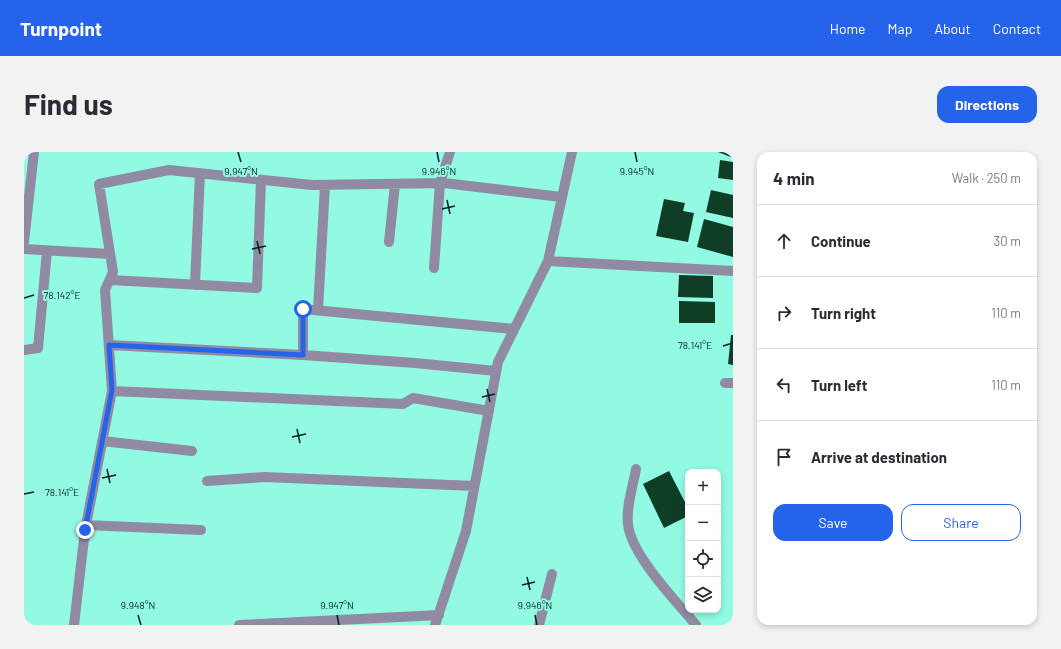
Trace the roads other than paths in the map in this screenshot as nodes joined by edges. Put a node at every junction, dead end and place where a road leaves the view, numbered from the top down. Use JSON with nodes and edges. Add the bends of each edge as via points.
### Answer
{"nodes":[{"id":1,"x":34,"y":152,"type":"edge"},
{"id":2,"x":450,"y":152,"type":"edge"},
{"id":3,"x":572,"y":152,"type":"edge"},
{"id":4,"x":200,"y":173,"type":"junction"},
{"id":5,"x":261,"y":180,"type":"junction"},
{"id":6,"x":440,"y":183,"type":"junction"},
{"id":7,"x":395,"y":184,"type":"junction"},
{"id":8,"x":325,"y":185,"type":"junction"},
{"id":9,"x":561,"y":197,"type":"junction"},
{"id":10,"x":24,"y":242,"type":"edge"},
{"id":11,"x":389,"y":242,"type":"dead end"},
{"id":12,"x":24,"y":249,"type":"edge"},
{"id":13,"x":47,"y":250,"type":"junction"},
{"id":14,"x":110,"y":254,"type":"junction"},
{"id":15,"x":548,"y":261,"type":"junction"},
{"id":16,"x":434,"y":268,"type":"dead end"},
{"id":17,"x":733,"y":271,"type":"edge"},
{"id":18,"x":110,"y":280,"type":"junction"},
{"id":19,"x":195,"y":285,"type":"junction"},
{"id":20,"x":318,"y":310,"type":"junction"},
{"id":21,"x":514,"y":329,"type":"junction"},
{"id":22,"x":109,"y":345,"type":"junction"},
{"id":23,"x":24,"y":350,"type":"edge"},
{"id":24,"x":303,"y":355,"type":"junction"},
{"id":25,"x":496,"y":371,"type":"junction"},
{"id":26,"x":112,"y":390,"type":"junction"},
{"id":27,"x":489,"y":411,"type":"junction"},
{"id":28,"x":102,"y":441,"type":"junction"},
{"id":29,"x":192,"y":451,"type":"dead end"},
{"id":30,"x":636,"y":469,"type":"dead end"},
{"id":31,"x":207,"y":481,"type":"dead end"},
{"id":32,"x":474,"y":486,"type":"junction"},
{"id":33,"x":86,"y":525,"type":"junction"},
{"id":34,"x":202,"y":530,"type":"dead end"},
{"id":35,"x":552,"y":574,"type":"dead end"},
{"id":36,"x":438,"y":615,"type":"junction"},
{"id":37,"x":74,"y":625,"type":"edge"},
{"id":38,"x":239,"y":625,"type":"edge"},
{"id":39,"x":435,"y":625,"type":"edge"},
{"id":40,"x":539,"y":625,"type":"edge"},
{"id":41,"x":696,"y":625,"type":"edge"}],
"edges":[{"from":1,"to":10,"type":"street"},
{"from":2,"to":6,"type":"street"},
{"from":3,"to":9,"type":"street"},
{"from":4,"to":5,"type":"street"},
{"from":4,"to":14,"type":"street","via":[[169,170],[99,184]]},
{"from":4,"to":19,"type":"street"},
{"from":5,"to":8,"type":"street"},
{"from":5,"to":19,"type":"street","via":[[257,288]]},
{"from":6,"to":7,"type":"street"},
{"from":6,"to":9,"type":"street"},
{"from":6,"to":16,"type":"street"},
{"from":7,"to":8,"type":"street"},
{"from":7,"to":11,"type":"street"},
{"from":8,"to":20,"type":"street"},
{"from":9,"to":15,"type":"street"},
{"from":12,"to":13,"type":"street"},
{"from":13,"to":14,"type":"street"},
{"from":13,"to":23,"type":"street","via":[[38,348]]},
{"from":14,"to":18,"type":"street","via":[[113,272]]},
{"from":15,"to":17,"type":"street"},
{"from":15,"to":21,"type":"street"},
{"from":18,"to":19,"type":"street"},
{"from":18,"to":22,"type":"street","via":[[105,290]]},
{"from":20,"to":21,"type":"street"},
{"from":20,"to":24,"type":"street","via":[[303,309]]},
{"from":21,"to":25,"type":"street"},
{"from":22,"to":24,"type":"street"},
{"from":22,"to":26,"type":"street"},
{"from":24,"to":25,"type":"street"},
{"from":25,"to":27,"type":"street"},
{"from":26,"to":27,"type":"street","via":[[403,404],[413,398]]},
{"from":26,"to":28,"type":"street"},
{"from":27,"to":32,"type":"street"},
{"from":28,"to":29,"type":"street"},
{"from":28,"to":33,"type":"street"},
{"from":30,"to":41,"type":"street","via":[[628,524],[632,539],[639,555]]},
{"from":31,"to":32,"type":"street","via":[[265,477]]},
{"from":32,"to":36,"type":"street","via":[[466,531]]},
{"from":33,"to":34,"type":"street"},
{"from":33,"to":37,"type":"street"},
{"from":35,"to":40,"type":"street"},
{"from":36,"to":38,"type":"street"},
{"from":36,"to":39,"type":"street"}]}
